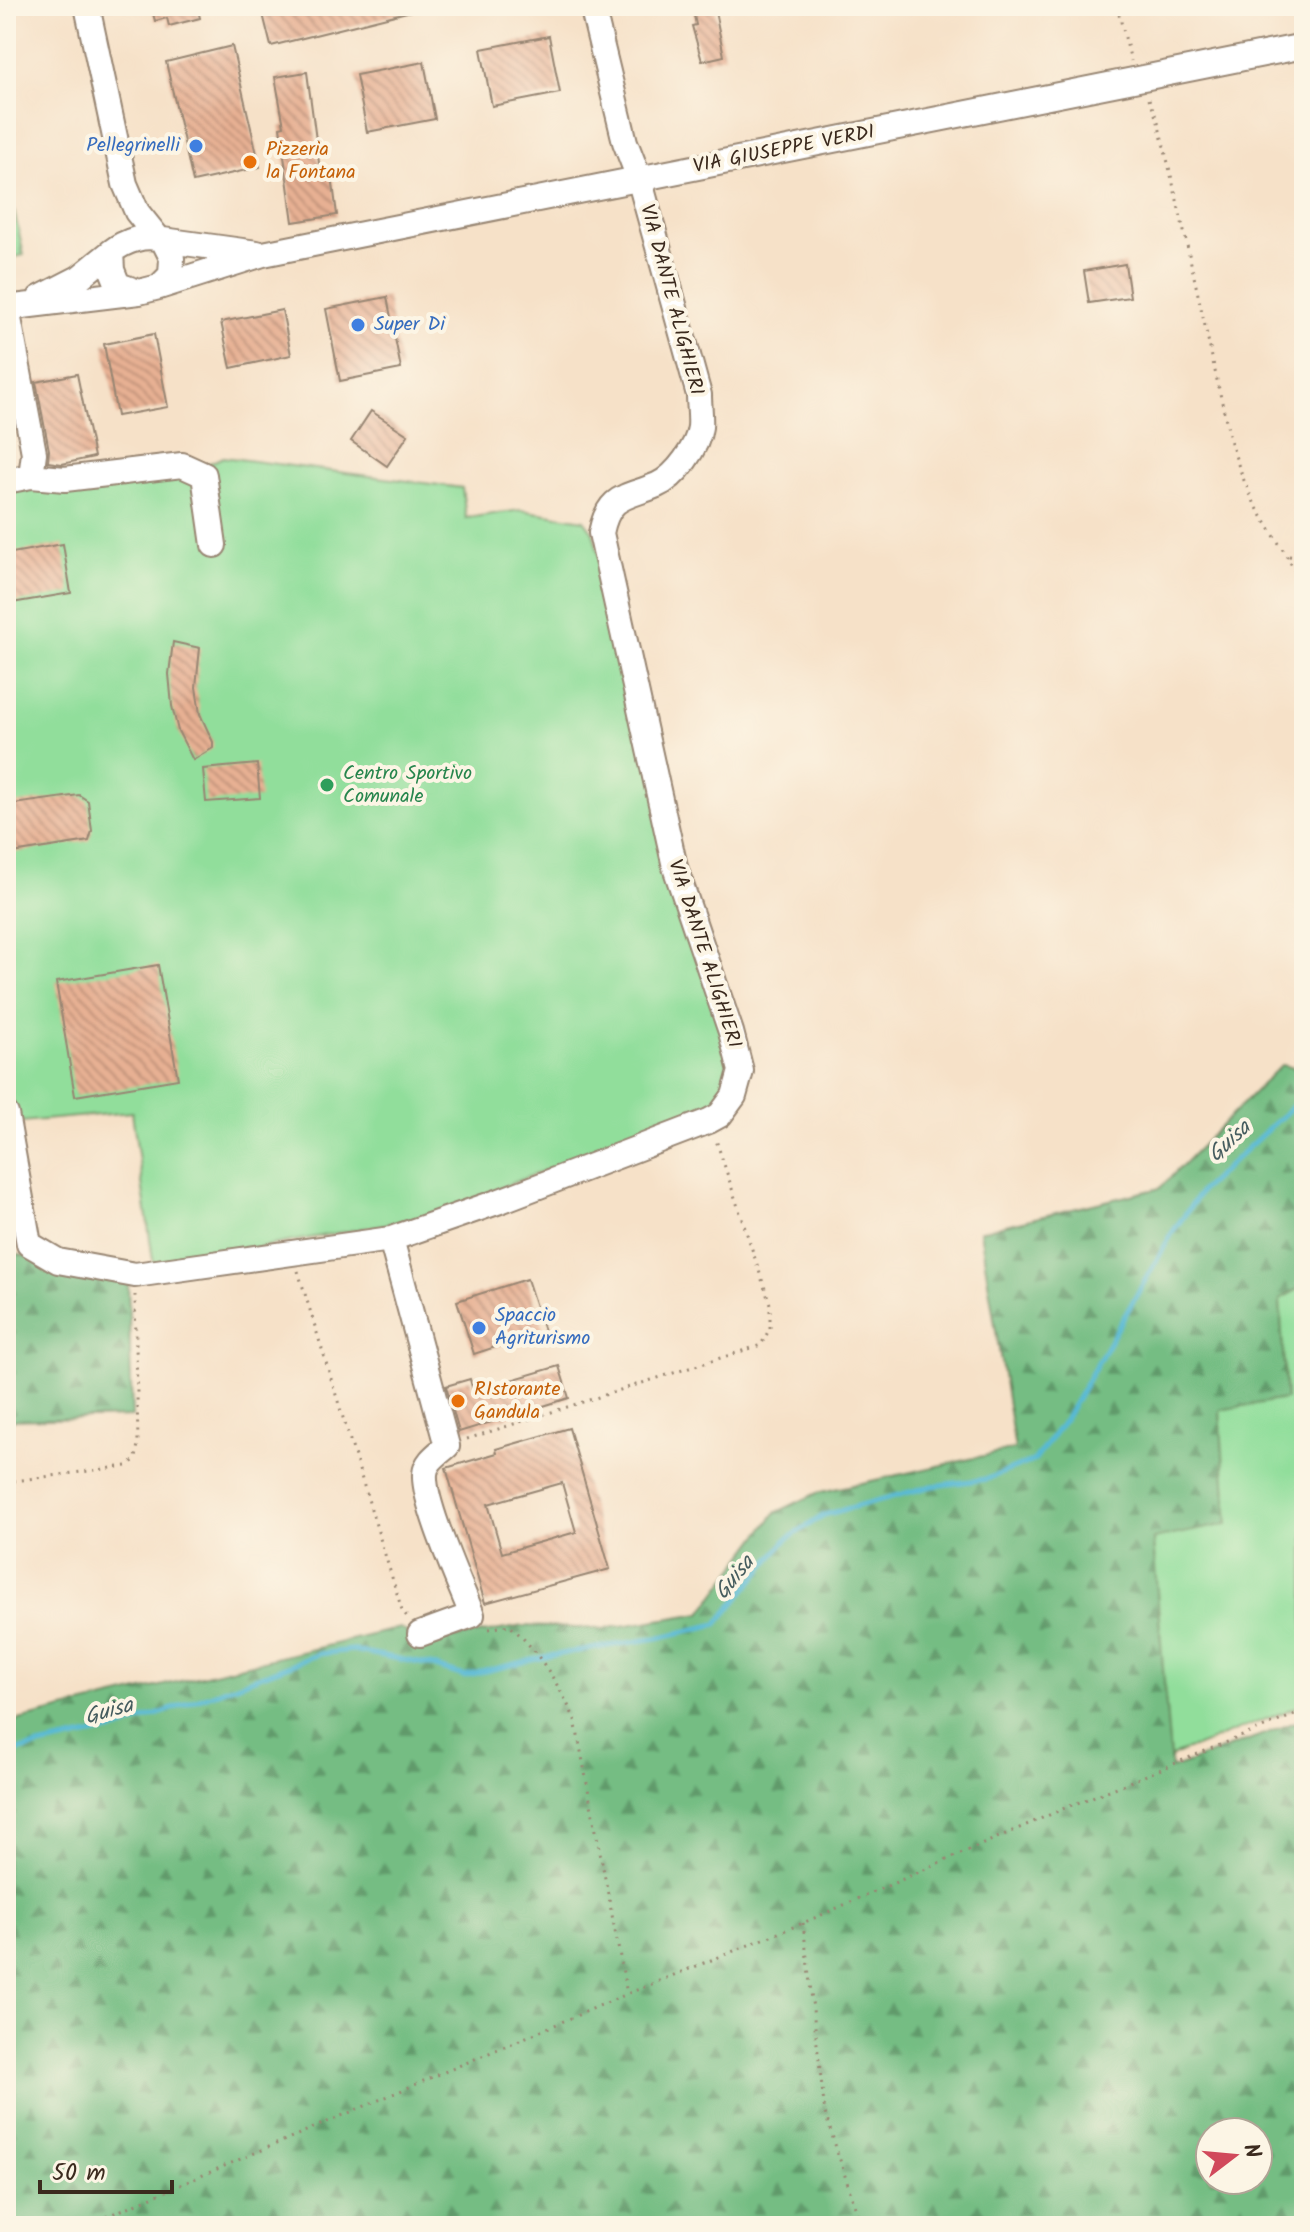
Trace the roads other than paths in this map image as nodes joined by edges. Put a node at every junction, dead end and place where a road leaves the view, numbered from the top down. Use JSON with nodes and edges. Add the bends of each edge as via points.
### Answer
{"nodes":[{"id":1,"x":87,"y":6,"type":"edge"},
{"id":2,"x":592,"y":6,"type":"edge"},
{"id":3,"x":1304,"y":46,"type":"edge"},
{"id":4,"x":639,"y":178,"type":"junction"},
{"id":5,"x":125,"y":184,"type":"junction"},
{"id":6,"x":160,"y":238,"type":"junction"},
{"id":7,"x":113,"y":251,"type":"junction"},
{"id":8,"x":263,"y":254,"type":"junction"},
{"id":9,"x":149,"y":289,"type":"junction"},
{"id":10,"x":14,"y":307,"type":"edge"},
{"id":11,"x":31,"y":476,"type":"junction"},
{"id":12,"x":6,"y":481,"type":"edge"},
{"id":13,"x":214,"y":545,"type":"dead end"},
{"id":14,"x":6,"y":1114,"type":"edge"},
{"id":15,"x":391,"y":1239,"type":"junction"},
{"id":16,"x":420,"y":1634,"type":"road end"}],
"edges":[{"from":1,"to":5,"type":"street"},
{"from":2,"to":4,"type":"street","name":"VIA DANTE ALIGHIERI","via":[[625,142]]},
{"from":3,"to":4,"type":"street","name":"VIA GIUSEPPE VERDI"},
{"from":4,"to":8,"type":"street","name":"VIA GIUSEPPE VERDI"},
{"from":4,"to":15,"type":"street","name":"VIA DANTE ALIGHIERI","via":[[699,395],[700,429],[683,465],[660,484],[627,495],[605,512],[601,533],[675,867],[741,1071],[734,1096],[709,1121]]},
{"from":5,"to":6,"type":"street","via":[[137,212]]},
{"from":5,"to":7,"type":"street"},
{"from":6,"to":7,"type":"street","via":[[134,239]]},
{"from":6,"to":8,"type":"street","name":"VIA GIUSEPPE VERDI"},
{"from":6,"to":9,"type":"street","via":[[172,258],[171,275]]},
{"from":7,"to":9,"type":"street","via":[[118,285]]},
{"from":7,"to":10,"type":"street","via":[[79,278]]},
{"from":8,"to":9,"type":"street","name":"VIA GIUSEPPE VERDI"},
{"from":9,"to":10,"type":"street","name":"VIA GIUSEPPE VERDI"},
{"from":10,"to":11,"type":"street","via":[[34,453]]},
{"from":11,"to":12,"type":"street"},
{"from":11,"to":13,"type":"street","via":[[65,479],[182,465],[204,475]]},
{"from":14,"to":15,"type":"street","name":"VIA DANTE ALIGHIERI","via":[[29,1244],[58,1261],[135,1275]]},
{"from":15,"to":16,"type":"street","via":[[447,1446],[430,1461],[425,1475],[430,1499],[472,1615]]}]}
